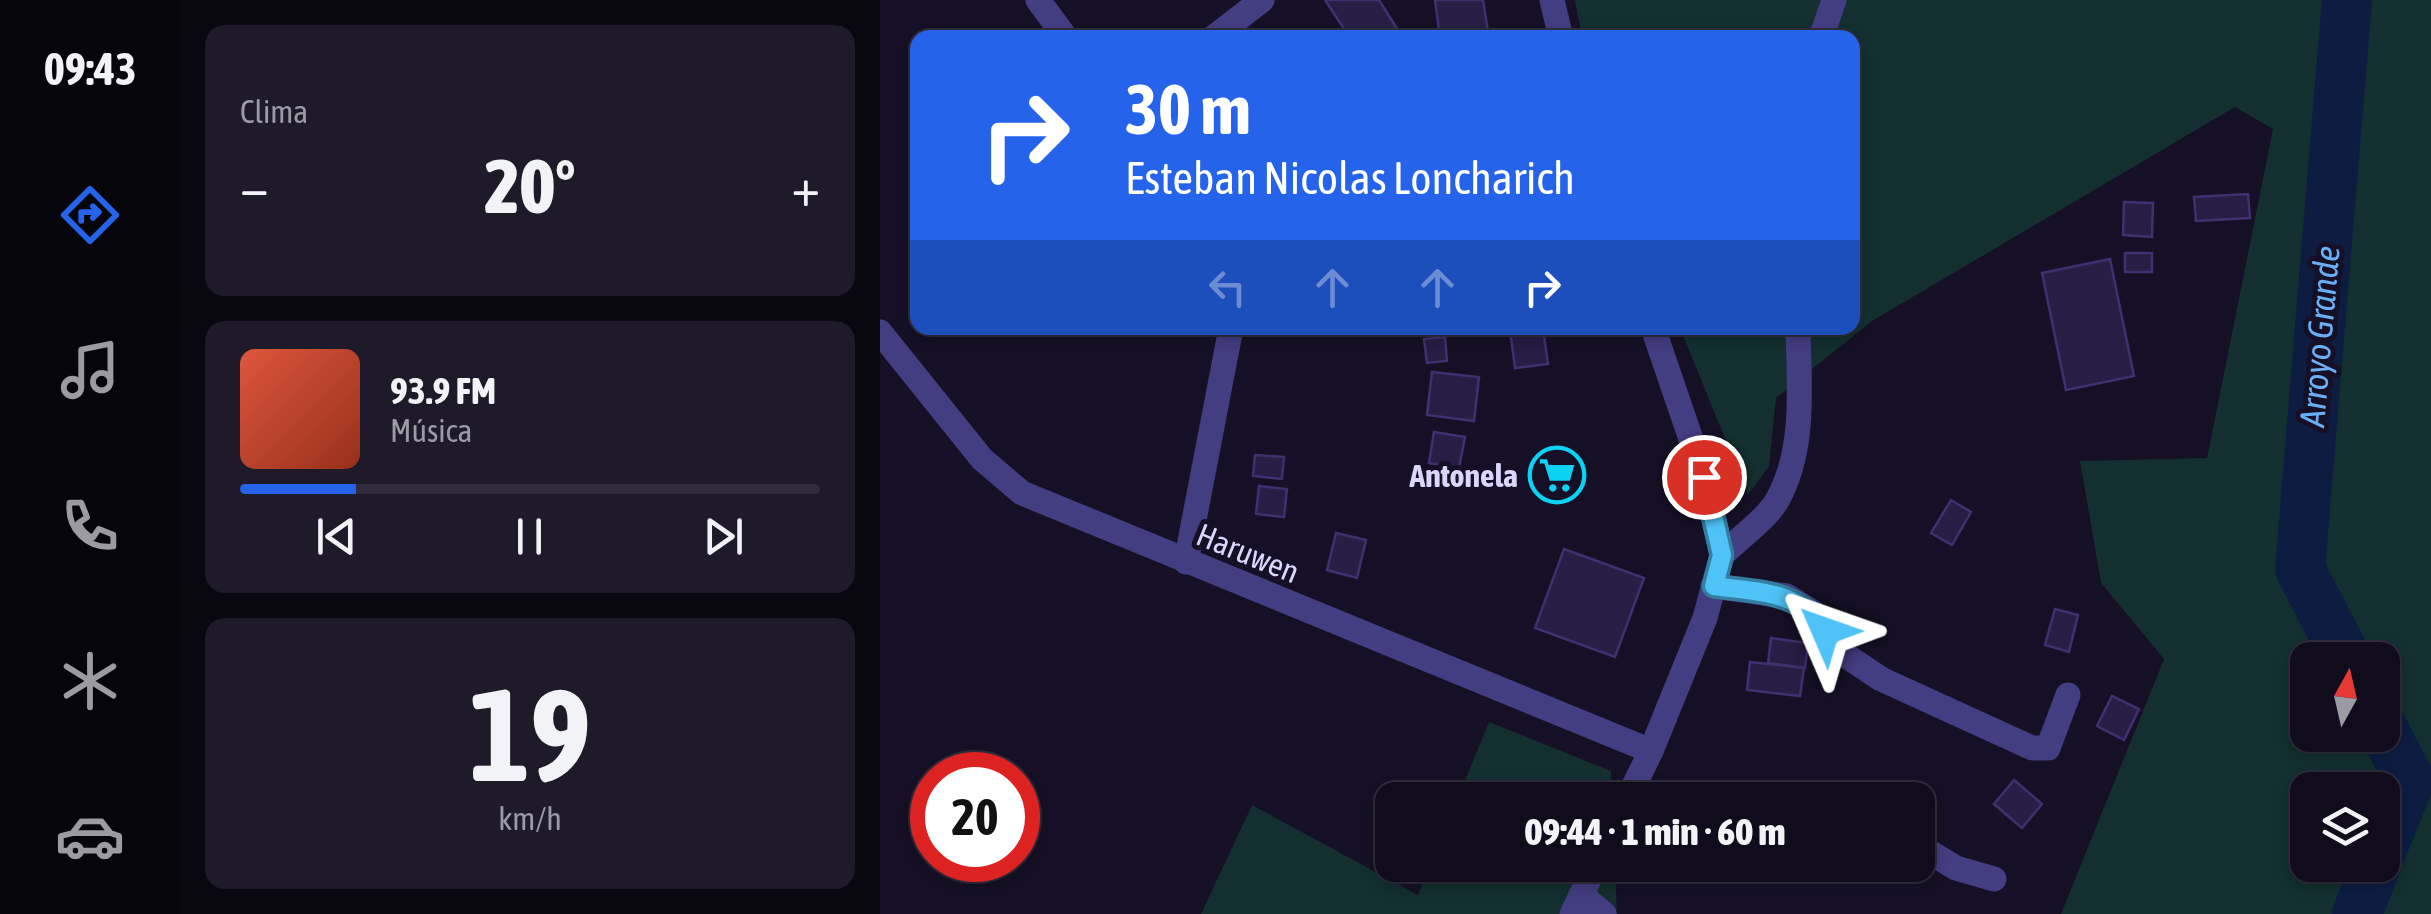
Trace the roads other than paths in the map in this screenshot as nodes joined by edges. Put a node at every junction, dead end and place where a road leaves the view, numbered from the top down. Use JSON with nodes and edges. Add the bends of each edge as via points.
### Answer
{"nodes":[{"id":1,"x":1038,"y":0,"type":"edge"},
{"id":2,"x":1262,"y":0,"type":"edge"},
{"id":3,"x":1552,"y":0,"type":"edge"},
{"id":4,"x":1834,"y":0,"type":"edge"},
{"id":5,"x":1060,"y":30,"type":"edge"},
{"id":6,"x":1223,"y":30,"type":"edge"},
{"id":7,"x":1558,"y":30,"type":"edge"},
{"id":8,"x":1824,"y":30,"type":"edge"},
{"id":9,"x":1230,"y":335,"type":"edge"},
{"id":10,"x":1655,"y":335,"type":"edge"},
{"id":11,"x":1798,"y":335,"type":"edge"},
{"id":12,"x":884,"y":341,"type":"edge"},
{"id":13,"x":1722,"y":555,"type":"junction"},
{"id":14,"x":1186,"y":562,"type":"junction"},
{"id":15,"x":1714,"y":586,"type":"junction"},
{"id":16,"x":2068,"y":695,"type":"dead end"},
{"id":17,"x":1651,"y":752,"type":"junction"},
{"id":18,"x":1637,"y":782,"type":"edge"},
{"id":19,"x":1935,"y":855,"type":"edge"},
{"id":20,"x":1994,"y":880,"type":"dead end"},
{"id":21,"x":1588,"y":882,"type":"edge"},
{"id":22,"x":1577,"y":905,"type":"edge"},
{"id":23,"x":1604,"y":914,"type":"edge"}],
"edges":[{"from":1,"to":5,"type":"street"},
{"from":2,"to":6,"type":"street"},
{"from":3,"to":7,"type":"street"},
{"from":4,"to":8,"type":"street"},
{"from":9,"to":14,"type":"street"},
{"from":10,"to":13,"type":"street","via":[[1704,477]]},
{"from":11,"to":13,"type":"street","via":[[1796,450],[1777,501]]},
{"from":12,"to":14,"type":"street","name":"Haruwen","via":[[982,459],[1022,493]]},
{"from":13,"to":15,"type":"street"},
{"from":14,"to":17,"type":"street","name":"Haruwen"},
{"from":15,"to":16,"type":"street","via":[[1787,596],[1814,613],[1836,648],[1881,679],[2032,748],[2048,748]]},
{"from":15,"to":17,"type":"street"},
{"from":17,"to":18,"type":"street"},
{"from":19,"to":20,"type":"street"},
{"from":21,"to":22,"type":"street"},
{"from":22,"to":23,"type":"street"}]}
